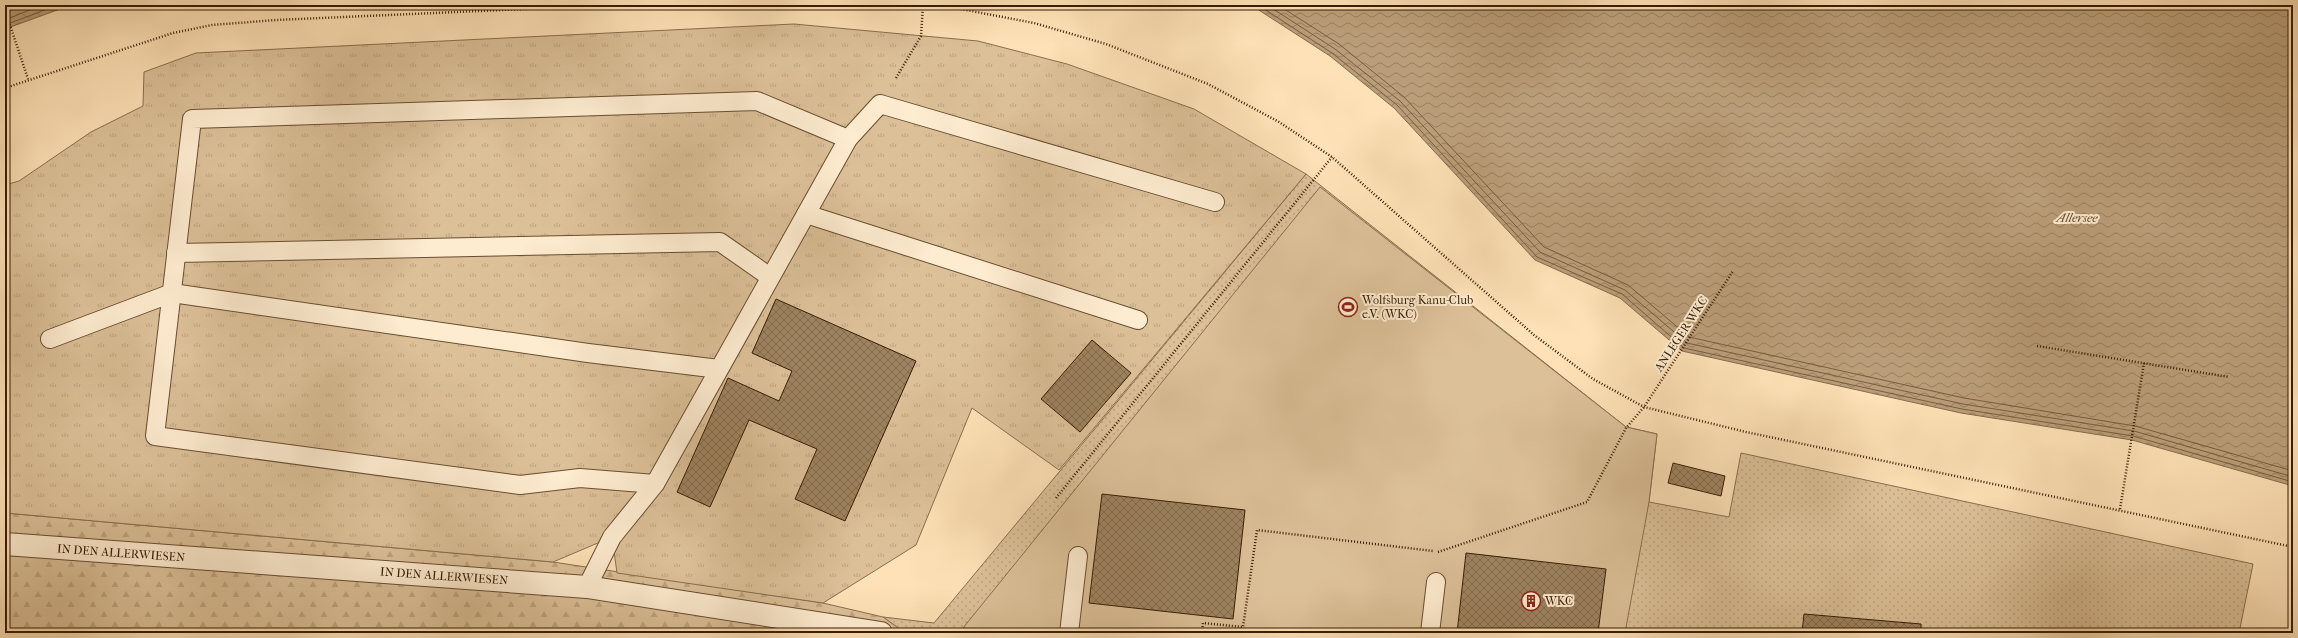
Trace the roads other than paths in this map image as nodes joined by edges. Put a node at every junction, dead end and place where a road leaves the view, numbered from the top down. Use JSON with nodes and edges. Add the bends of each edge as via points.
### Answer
{"nodes":[{"id":1,"x":848,"y":139,"type":"junction"},
{"id":2,"x":1215,"y":202,"type":"dead end"},
{"id":3,"x":806,"y":214,"type":"junction"},
{"id":4,"x":176,"y":253,"type":"junction"},
{"id":5,"x":770,"y":277,"type":"junction"},
{"id":6,"x":172,"y":293,"type":"junction"},
{"id":7,"x":1138,"y":320,"type":"dead end"},
{"id":8,"x":50,"y":340,"type":"dead end"},
{"id":9,"x":719,"y":369,"type":"junction"},
{"id":10,"x":655,"y":484,"type":"junction"},
{"id":11,"x":5,"y":544,"type":"edge"},
{"id":12,"x":1078,"y":556,"type":"dead end"},
{"id":13,"x":1436,"y":582,"type":"dead end"},
{"id":14,"x":587,"y":587,"type":"junction"},
{"id":15,"x":881,"y":633,"type":"edge"},
{"id":16,"x":1069,"y":633,"type":"edge"},
{"id":17,"x":1430,"y":633,"type":"edge"}],
"edges":[{"from":1,"to":2,"type":"lane","via":[[880,104]]},
{"from":1,"to":3,"type":"lane"},
{"from":1,"to":4,"type":"lane","via":[[757,101],[192,120]]},
{"from":3,"to":5,"type":"lane"},
{"from":3,"to":7,"type":"lane"},
{"from":4,"to":5,"type":"lane","via":[[720,242]]},
{"from":4,"to":6,"type":"lane"},
{"from":5,"to":9,"type":"lane"},
{"from":6,"to":8,"type":"lane"},
{"from":6,"to":9,"type":"lane","via":[[588,353]]},
{"from":6,"to":10,"type":"lane","via":[[155,436],[520,484],[580,478]]},
{"from":9,"to":10,"type":"lane"},
{"from":10,"to":14,"type":"lane","via":[[612,537]]},
{"from":11,"to":14,"type":"street","name":"IN DEN ALLERWIESEN"},
{"from":12,"to":16,"type":"lane"},
{"from":13,"to":17,"type":"lane"},
{"from":14,"to":15,"type":"street","name":"IN DEN ALLERWIESEN"}]}
